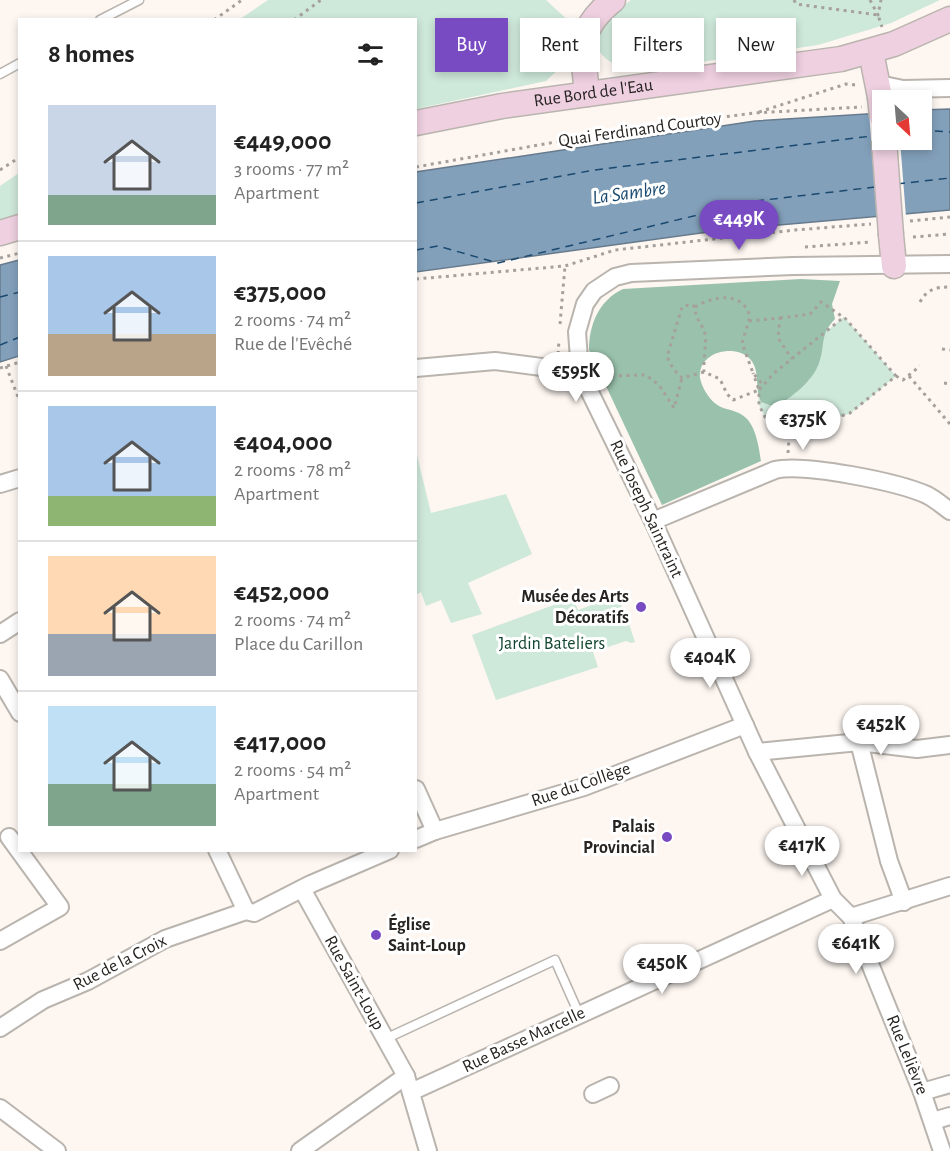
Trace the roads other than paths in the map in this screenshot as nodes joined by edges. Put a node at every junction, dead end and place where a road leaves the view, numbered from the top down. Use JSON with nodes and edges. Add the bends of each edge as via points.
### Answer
{"nodes":[{"id":1,"x":139,"y":0,"type":"edge"},
{"id":2,"x":613,"y":0,"type":"edge"},
{"id":3,"x":104,"y":18,"type":"edge"},
{"id":4,"x":950,"y":19,"type":"edge"},
{"id":5,"x":871,"y":52,"type":"junction"},
{"id":6,"x":18,"y":64,"type":"edge"},
{"id":7,"x":0,"y":74,"type":"edge"},
{"id":8,"x":950,"y":88,"type":"edge"},
{"id":9,"x":873,"y":90,"type":"edge"},
{"id":10,"x":900,"y":90,"type":"edge"},
{"id":11,"x":587,"y":94,"type":"junction"},
{"id":12,"x":417,"y":123,"type":"edge"},
{"id":13,"x":885,"y":150,"type":"edge"},
{"id":14,"x":18,"y":228,"type":"edge"},
{"id":15,"x":0,"y":233,"type":"edge"},
{"id":16,"x":950,"y":264,"type":"edge"},
{"id":17,"x":894,"y":266,"type":"junction"},
{"id":18,"x":417,"y":368,"type":"edge"},
{"id":19,"x":580,"y":372,"type":"junction"},
{"id":20,"x":18,"y":478,"type":"edge"},
{"id":21,"x":0,"y":484,"type":"edge"},
{"id":22,"x":950,"y":511,"type":"edge"},
{"id":23,"x":654,"y":521,"type":"junction"},
{"id":24,"x":18,"y":622,"type":"edge"},
{"id":25,"x":0,"y":634,"type":"edge"},
{"id":26,"x":0,"y":679,"type":"edge"},
{"id":27,"x":18,"y":710,"type":"edge"},
{"id":28,"x":745,"y":725,"type":"junction"},
{"id":29,"x":859,"y":742,"type":"junction"},
{"id":30,"x":950,"y":746,"type":"edge"},
{"id":31,"x":757,"y":752,"type":"junction"},
{"id":32,"x":417,"y":791,"type":"edge"},
{"id":33,"x":435,"y":831,"type":"junction"},
{"id":34,"x":417,"y":839,"type":"edge"},
{"id":35,"x":21,"y":852,"type":"edge"},
{"id":36,"x":218,"y":852,"type":"edge"},
{"id":37,"x":385,"y":852,"type":"edge"},
{"id":38,"x":950,"y":886,"type":"edge"},
{"id":39,"x":302,"y":889,"type":"junction"},
{"id":40,"x":833,"y":899,"type":"junction"},
{"id":41,"x":904,"y":902,"type":"junction"},
{"id":42,"x":246,"y":911,"type":"junction"},
{"id":43,"x":851,"y":917,"type":"junction"},
{"id":44,"x":0,"y":941,"type":"edge"},
{"id":45,"x":579,"y":1014,"type":"junction"},
{"id":46,"x":0,"y":1028,"type":"edge"},
{"id":47,"x":385,"y":1039,"type":"junction"},
{"id":48,"x":408,"y":1084,"type":"junction"},
{"id":49,"x":950,"y":1084,"type":"edge"},
{"id":50,"x":610,"y":1086,"type":"dead end"},
{"id":51,"x":922,"y":1092,"type":"junction"},
{"id":52,"x":593,"y":1094,"type":"dead end"},
{"id":53,"x":0,"y":1108,"type":"edge"},
{"id":54,"x":950,"y":1116,"type":"edge"},
{"id":55,"x":933,"y":1121,"type":"junction"},
{"id":56,"x":57,"y":1151,"type":"edge"},
{"id":57,"x":300,"y":1151,"type":"edge"},
{"id":58,"x":428,"y":1151,"type":"edge"},
{"id":59,"x":942,"y":1151,"type":"edge"}],
"edges":[{"from":1,"to":3,"type":"lane"},
{"from":2,"to":11,"type":"main road","via":[[593,17],[586,31]]},
{"from":4,"to":5,"type":"main road","name":"Rue Bord de l'Eau"},
{"from":5,"to":9,"type":"main road"},
{"from":5,"to":11,"type":"main road","name":"Rue Bord de l'Eau"},
{"from":6,"to":7,"type":"lane"},
{"from":8,"to":10,"type":"street"},
{"from":11,"to":12,"type":"main road","name":"Rue Bord de l'Eau"},
{"from":13,"to":17,"type":"main road","bridge":true},
{"from":14,"to":15,"type":"main road"},
{"from":16,"to":17,"type":"street","name":"Rue Joseph Saintraint"},
{"from":17,"to":19,"type":"street","name":"Rue Joseph Saintraint","via":[[793,266],[631,273],[615,277],[594,291],[585,304],[577,332]]},
{"from":18,"to":19,"type":"street","via":[[495,361]]},
{"from":19,"to":23,"type":"street","name":"Rue Joseph Saintraint"},
{"from":20,"to":21,"type":"street"},
{"from":22,"to":23,"type":"street","via":[[913,491],[787,467]]},
{"from":23,"to":28,"type":"street","name":"Rue Joseph Saintraint"},
{"from":24,"to":25,"type":"street"},
{"from":26,"to":27,"type":"street"},
{"from":28,"to":31,"type":"street","name":"Rue Joseph Saintraint"},
{"from":28,"to":33,"type":"street","name":"Rue du Collège","via":[[584,787]]},
{"from":29,"to":30,"type":"street","via":[[917,749]]},
{"from":29,"to":31,"type":"street"},
{"from":29,"to":41,"type":"street","via":[[889,861]]},
{"from":31,"to":40,"type":"street","name":"Rue Joseph Saintraint"},
{"from":32,"to":33,"type":"street"},
{"from":33,"to":34,"type":"street","name":"Rue du Collège"},
{"from":35,"to":44,"type":"street","via":[[60,907]]},
{"from":36,"to":42,"type":"street"},
{"from":37,"to":39,"type":"street"},
{"from":38,"to":41,"type":"street"},
{"from":39,"to":42,"type":"street","name":"Rue de la Croix","via":[[254,913]]},
{"from":39,"to":47,"type":"street","name":"Rue Saint-Loup","via":[[354,993]]},
{"from":40,"to":43,"type":"street","name":"Rue Lelièvre"},
{"from":40,"to":45,"type":"street","name":"Rue Basse Marcelle"},
{"from":41,"to":43,"type":"street"},
{"from":42,"to":46,"type":"street","name":"Rue de la Croix","via":[[165,939],[44,1000]]},
{"from":43,"to":51,"type":"street","name":"Rue Lelièvre"},
{"from":45,"to":47,"type":"lane","via":[[555,960]]},
{"from":45,"to":48,"type":"street","name":"Rue Basse Marcelle","via":[[477,1061]]},
{"from":47,"to":48,"type":"street","name":"Rue Saint-Loup"},
{"from":48,"to":57,"type":"street","name":"Rue Basse Marcelle"},
{"from":48,"to":58,"type":"street","name":"Rue Saint-Loup"},
{"from":49,"to":51,"type":"street"},
{"from":50,"to":52,"type":"street"},
{"from":51,"to":55,"type":"street","name":"Rue Lelièvre"},
{"from":53,"to":56,"type":"street"},
{"from":54,"to":55,"type":"street"},
{"from":55,"to":59,"type":"street","name":"Rue Lelièvre"}]}
